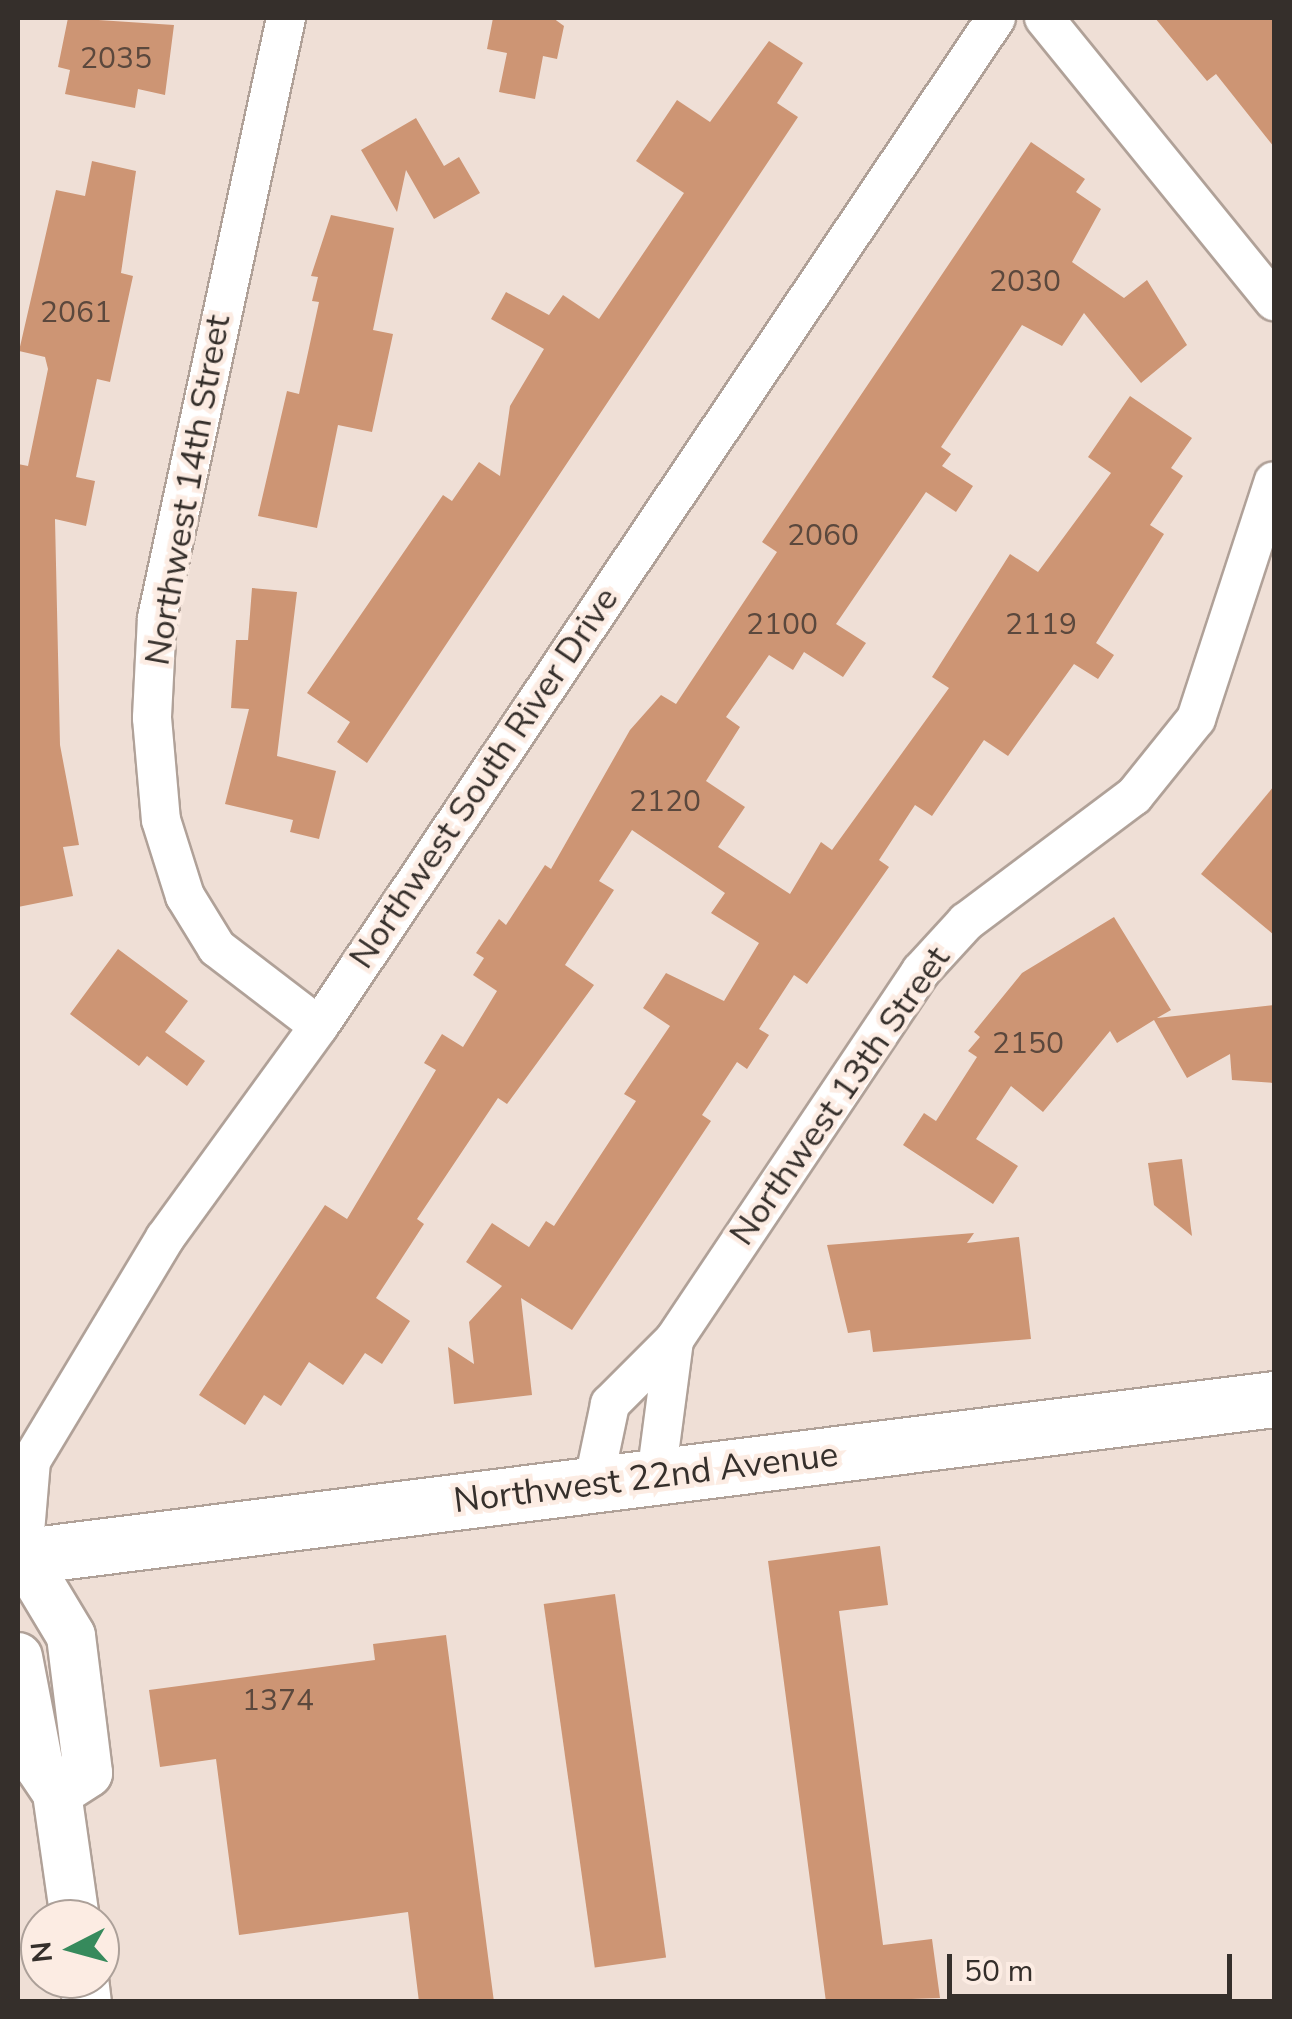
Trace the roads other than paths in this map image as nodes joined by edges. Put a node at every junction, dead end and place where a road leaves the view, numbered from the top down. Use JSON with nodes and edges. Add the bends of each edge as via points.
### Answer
{"nodes":[{"id":1,"x":286,"y":18,"type":"edge"},
{"id":2,"x":996,"y":18,"type":"edge"},
{"id":3,"x":1044,"y":18,"type":"edge"},
{"id":4,"x":1274,"y":301,"type":"edge"},
{"id":5,"x":1274,"y":481,"type":"edge"},
{"id":6,"x":319,"y":1026,"type":"junction"},
{"id":7,"x":674,"y":1340,"type":"junction"},
{"id":8,"x":1274,"y":1399,"type":"edge"},
{"id":9,"x":656,"y":1477,"type":"junction"},
{"id":10,"x":593,"y":1485,"type":"junction"},
{"id":11,"x":20,"y":1572,"type":"edge"},
{"id":12,"x":18,"y":1657,"type":"edge"},
{"id":13,"x":57,"y":1793,"type":"junction"},
{"id":14,"x":72,"y":1899,"type":"edge"}],
"edges":[{"from":1,"to":6,"type":"street","name":"Northwest 14th Street","via":[[156,618],[152,718],[161,820],[184,896],[217,948]]},
{"from":2,"to":6,"type":"street","name":"Northwest South River Drive"},
{"from":3,"to":4,"type":"street"},
{"from":5,"to":7,"type":"street","name":"Northwest 13th Street","via":[[1196,718],[1173,754],[1134,796],[940,946]]},
{"from":6,"to":11,"type":"street","name":"Northwest South River Drive","via":[[164,1238],[43,1438],[27,1482]]},
{"from":7,"to":9,"type":"street","name":"Northwest 13th Street"},
{"from":7,"to":10,"type":"street","name":"Northwest 13th Street","via":[[610,1404]]},
{"from":8,"to":9,"type":"main road","name":"Northwest 22nd Avenue"},
{"from":9,"to":10,"type":"main road","name":"Northwest 22nd Avenue"},
{"from":10,"to":11,"type":"main road","name":"Northwest 22nd Avenue"},
{"from":11,"to":13,"type":"street","via":[[70,1636],[88,1773]]},
{"from":12,"to":13,"type":"street","via":[[39,1766]]},
{"from":13,"to":14,"type":"street"}]}
